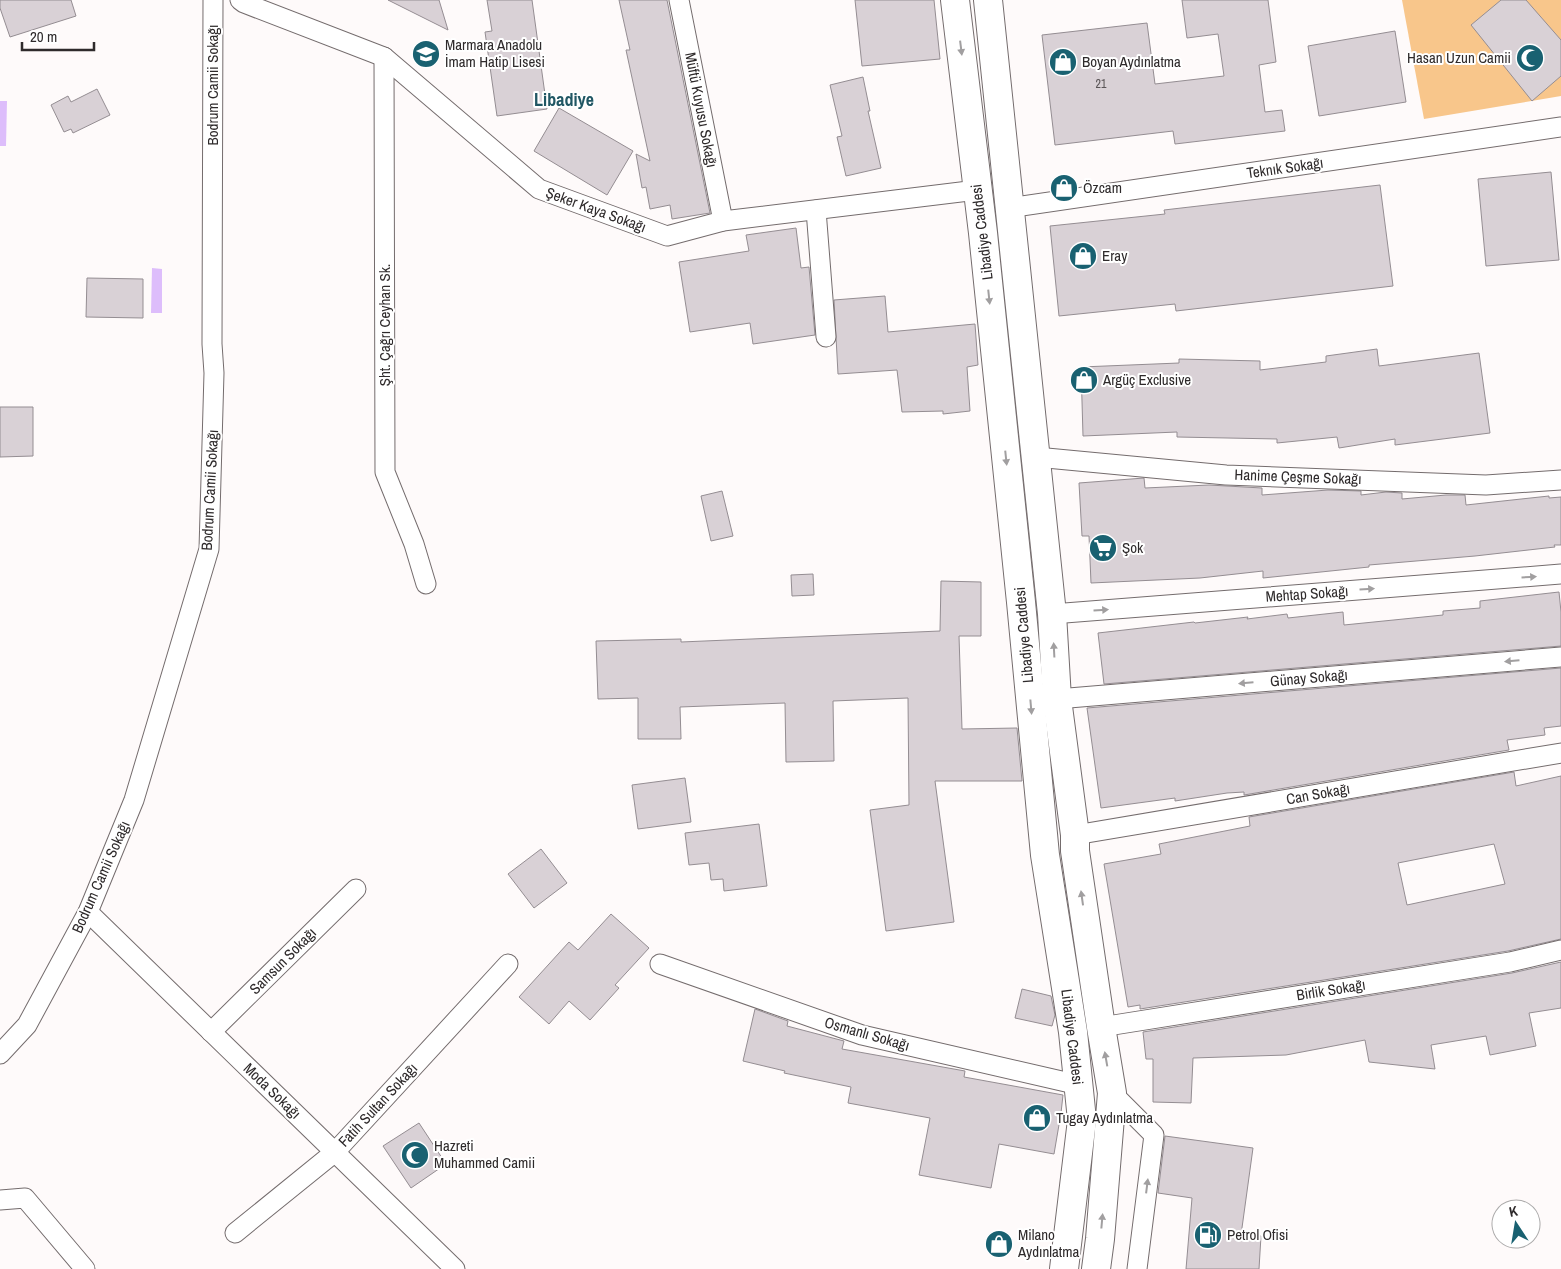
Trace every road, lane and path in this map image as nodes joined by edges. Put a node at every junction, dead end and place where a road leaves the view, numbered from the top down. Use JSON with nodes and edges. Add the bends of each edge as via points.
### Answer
{"nodes":[{"id":1,"x":213,"y":0,"type":"edge"},
{"id":2,"x":240,"y":0,"type":"edge"},
{"id":3,"x":679,"y":0,"type":"edge"},
{"id":4,"x":955,"y":0,"type":"edge"},
{"id":5,"x":988,"y":0,"type":"edge"},
{"id":6,"x":384,"y":57,"type":"junction"},
{"id":7,"x":1561,"y":127,"type":"edge"},
{"id":8,"x":977,"y":190,"type":"junction"},
{"id":9,"x":1009,"y":208,"type":"junction"},
{"id":10,"x":816,"y":210,"type":"junction"},
{"id":11,"x":723,"y":221,"type":"junction"},
{"id":12,"x":826,"y":338,"type":"dead end"},
{"id":13,"x":1036,"y":457,"type":"junction"},
{"id":14,"x":1561,"y":480,"type":"edge"},
{"id":15,"x":1561,"y":574,"type":"edge"},
{"id":16,"x":426,"y":584,"type":"dead end"},
{"id":17,"x":1052,"y":614,"type":"junction"},
{"id":18,"x":1561,"y":657,"type":"edge"},
{"id":19,"x":1057,"y":699,"type":"junction"},
{"id":20,"x":1561,"y":753,"type":"edge"},
{"id":21,"x":1076,"y":835,"type":"junction"},
{"id":22,"x":356,"y":889,"type":"dead end"},
{"id":23,"x":88,"y":912,"type":"junction"},
{"id":24,"x":1561,"y":950,"type":"edge"},
{"id":25,"x":508,"y":964,"type":"dead end"},
{"id":26,"x":660,"y":964,"type":"dead end"},
{"id":27,"x":1101,"y":1027,"type":"junction"},
{"id":28,"x":211,"y":1032,"type":"junction"},
{"id":29,"x":0,"y":1054,"type":"edge"},
{"id":30,"x":1079,"y":1085,"type":"junction"},
{"id":31,"x":1112,"y":1093,"type":"junction"},
{"id":32,"x":334,"y":1152,"type":"junction"},
{"id":33,"x":0,"y":1200,"type":"edge"},
{"id":34,"x":235,"y":1233,"type":"dead end"},
{"id":35,"x":85,"y":1269,"type":"edge"},
{"id":36,"x":455,"y":1269,"type":"edge"},
{"id":37,"x":1064,"y":1269,"type":"edge"},
{"id":38,"x":1096,"y":1269,"type":"edge"},
{"id":39,"x":1137,"y":1269,"type":"edge"}],
"edges":[{"from":1,"to":23,"type":"street","name":"Bodrum Camii Sokağı","via":[[214,373],[209,550],[134,800]]},
{"from":2,"to":6,"type":"street","name":"Şeker Kaya Sokağı"},
{"from":3,"to":11,"type":"street","name":"Müftü Kuyusu Sokağı"},
{"from":4,"to":8,"type":"main road","name":"Libadiye Caddesi","one_way":true},
{"from":5,"to":9,"type":"main road","name":"Libadiye Caddesi"},
{"from":6,"to":11,"type":"street","name":"Şeker Kaya Sokağı","via":[[539,189],[667,236]]},
{"from":6,"to":16,"type":"street","name":"Şht. Çağrı Ceyhan Sk.","via":[[385,472]]},
{"from":7,"to":9,"type":"street","name":"Teknık Sokağı"},
{"from":8,"to":10,"type":"street","name":"Şeker Kaya Sokağı"},
{"from":8,"to":30,"type":"main road","name":"Libadiye Caddesi","one_way":true,"via":[[1045,855]]},
{"from":9,"to":13,"type":"main road","name":"Libadiye Caddesi"},
{"from":10,"to":11,"type":"street","name":"Şeker Kaya Sokağı"},
{"from":10,"to":12,"type":"street"},
{"from":13,"to":14,"type":"street","name":"Hanime Çeşme Sokağı","via":[[1226,475],[1486,485]]},
{"from":13,"to":17,"type":"main road","name":"Libadiye Caddesi"},
{"from":17,"to":15,"type":"street","name":"Mehtap Sokağı","one_way":true},
{"from":19,"to":17,"type":"main road","name":"Libadiye Caddesi","one_way":true},
{"from":18,"to":19,"type":"street","name":"Günay Sokağı","one_way":true},
{"from":19,"to":21,"type":"main road","name":"Libadiye Caddesi"},
{"from":20,"to":21,"type":"street","name":"Can Sokağı"},
{"from":27,"to":21,"type":"main road","name":"Libadiye Caddesi","one_way":true,"via":[[1075,851]]},
{"from":22,"to":28,"type":"street","name":"Samsun Sokağı"},
{"from":23,"to":28,"type":"street","name":"Moda Sokağı"},
{"from":23,"to":29,"type":"street","name":"Bodrum Camii Sokağı","via":[[27,1024]]},
{"from":24,"to":27,"type":"street","name":"Birlik Sokağı","via":[[1510,962]]},
{"from":25,"to":32,"type":"street","name":"Fatih Sultan Sokağı"},
{"from":26,"to":30,"type":"street","name":"Osmanlı Sokağı","via":[[862,1035]]},
{"from":31,"to":27,"type":"main road","name":"Libadiye Caddesi","one_way":true},
{"from":28,"to":32,"type":"street","name":"Moda Sokağı"},
{"from":30,"to":37,"type":"main road","name":"Libadiye Caddesi","via":[[1082,1120]]},
{"from":38,"to":31,"type":"main road","name":"Libadiye Caddesi","one_way":true},
{"from":39,"to":31,"type":"street","one_way":true,"via":[[1154,1135]]},
{"from":32,"to":34,"type":"street","name":"Fatih Sultan Sokağı"},
{"from":32,"to":36,"type":"street","name":"Moda Sokağı"},
{"from":33,"to":35,"type":"street","via":[[25,1198]]}]}
